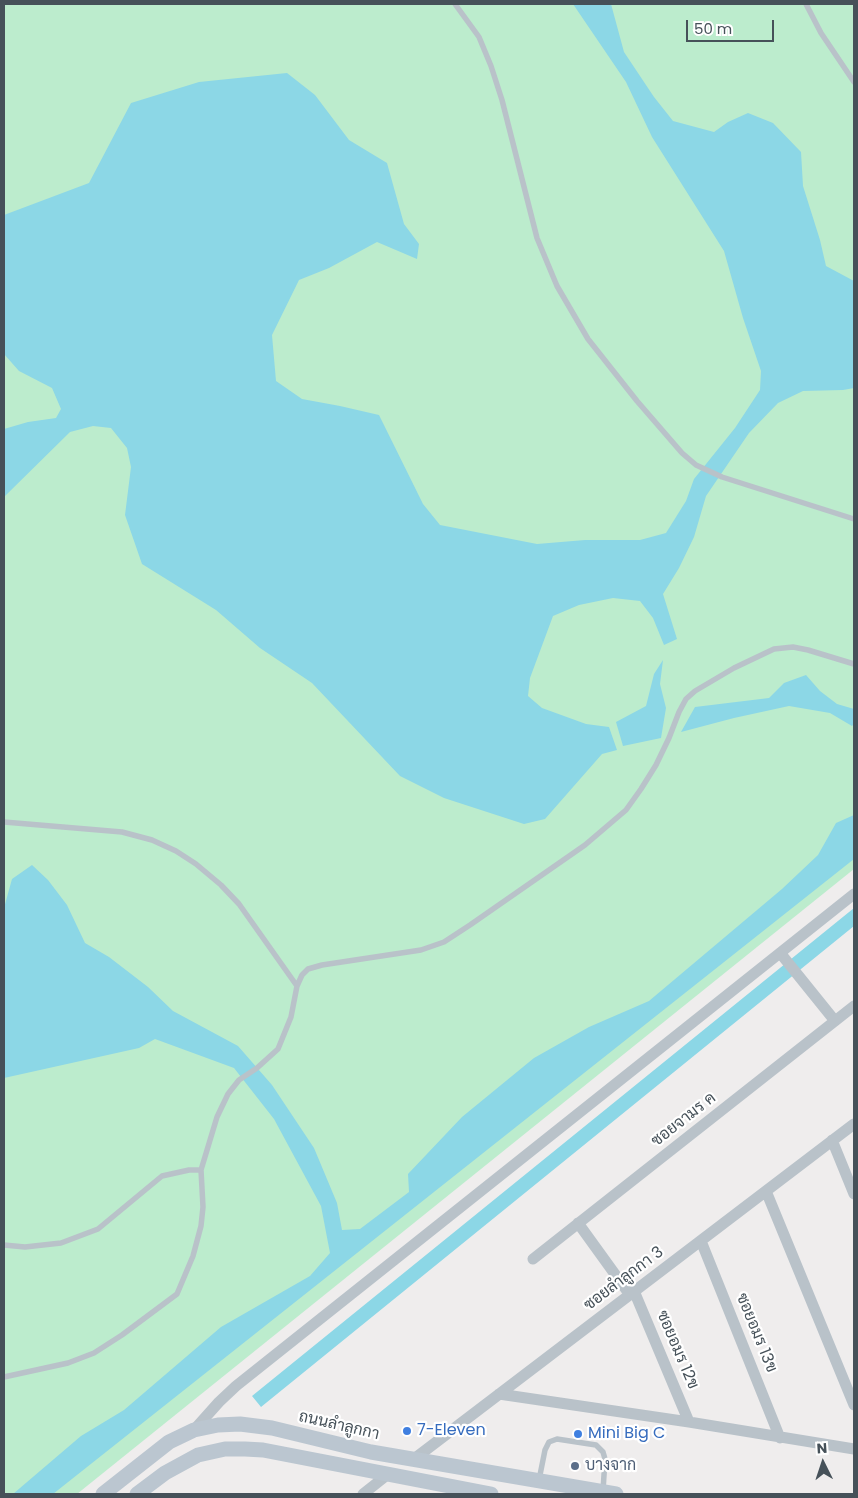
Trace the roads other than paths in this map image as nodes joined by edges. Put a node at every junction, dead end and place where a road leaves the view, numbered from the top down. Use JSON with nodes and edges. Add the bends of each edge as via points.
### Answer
{"nodes":[{"id":1,"x":455,"y":4,"type":"edge"},
{"id":2,"x":806,"y":4,"type":"edge"},
{"id":3,"x":854,"y":82,"type":"edge"},
{"id":4,"x":854,"y":519,"type":"edge"},
{"id":5,"x":854,"y":664,"type":"edge"},
{"id":6,"x":4,"y":822,"type":"edge"},
{"id":7,"x":854,"y":894,"type":"edge"},
{"id":8,"x":781,"y":954,"type":"junction"},
{"id":9,"x":298,"y":986,"type":"junction"},
{"id":10,"x":854,"y":1006,"type":"edge"},
{"id":11,"x":835,"y":1021,"type":"junction"},
{"id":12,"x":854,"y":1124,"type":"edge"},
{"id":13,"x":832,"y":1140,"type":"junction"},
{"id":14,"x":201,"y":1170,"type":"junction"},
{"id":15,"x":766,"y":1191,"type":"junction"},
{"id":16,"x":854,"y":1194,"type":"edge"},
{"id":17,"x":578,"y":1223,"type":"junction"},
{"id":18,"x":701,"y":1240,"type":"junction"},
{"id":19,"x":4,"y":1245,"type":"edge"},
{"id":20,"x":533,"y":1258,"type":"dead end"},
{"id":21,"x":632,"y":1293,"type":"junction"},
{"id":22,"x":4,"y":1377,"type":"edge"},
{"id":23,"x":499,"y":1394,"type":"junction"},
{"id":24,"x":854,"y":1405,"type":"edge"},
{"id":25,"x":689,"y":1422,"type":"junction"},
{"id":26,"x":194,"y":1430,"type":"junction"},
{"id":27,"x":780,"y":1438,"type":"junction"},
{"id":28,"x":854,"y":1449,"type":"edge"},
{"id":29,"x":414,"y":1460,"type":"junction"},
{"id":30,"x":387,"y":1475,"type":"junction"},
{"id":31,"x":539,"y":1480,"type":"junction"},
{"id":32,"x":610,"y":1493,"type":"edge"},
{"id":33,"x":104,"y":1494,"type":"edge"},
{"id":34,"x":137,"y":1494,"type":"edge"},
{"id":35,"x":363,"y":1494,"type":"edge"},
{"id":36,"x":492,"y":1494,"type":"edge"}],
"edges":[{"from":1,"to":4,"type":"lane","via":[[479,37],[502,100],[537,238],[557,286],[588,338],[682,453],[696,465],[722,478]]},
{"from":2,"to":3,"type":"lane"},
{"from":5,"to":9,"type":"lane","via":[[793,647],[774,650],[734,668],[686,699],[656,765],[626,810],[585,845],[444,942],[421,950],[308,969]]},
{"from":6,"to":9,"type":"lane","via":[[122,832],[176,851],[221,884]]},
{"from":7,"to":8,"type":"street"},
{"from":8,"to":11,"type":"street"},
{"from":8,"to":26,"type":"street","via":[[236,1386]]},
{"from":9,"to":14,"type":"lane","via":[[278,1049],[239,1080],[228,1094],[217,1117]]},
{"from":10,"to":11,"type":"street","name":"ซอยจามร ค"},
{"from":11,"to":17,"type":"street","name":"ซอยจามร ค"},
{"from":12,"to":13,"type":"street","name":"ซอยลำลูกกา 3"},
{"from":13,"to":15,"type":"street","name":"ซอยลำลูกกา 3"},
{"from":13,"to":16,"type":"street"},
{"from":14,"to":19,"type":"lane","via":[[162,1176],[98,1229],[61,1243],[24,1247]]},
{"from":14,"to":22,"type":"lane","via":[[201,1226],[194,1256],[177,1294],[94,1352],[68,1362]]},
{"from":15,"to":18,"type":"street","name":"ซอยลำลูกกา 3"},
{"from":15,"to":24,"type":"street"},
{"from":17,"to":20,"type":"street","name":"ซอยจามร ค"},
{"from":17,"to":21,"type":"street","name":"ซอยอมร 12ข"},
{"from":18,"to":21,"type":"street","name":"ซอยลำลูกกา 3"},
{"from":18,"to":27,"type":"street","name":"ซอยอมร 13ข"},
{"from":21,"to":23,"type":"street","name":"ซอยลำลูกกา 3"},
{"from":21,"to":25,"type":"street","name":"ซอยอมร 12ข"},
{"from":23,"to":25,"type":"street"},
{"from":23,"to":29,"type":"street","name":"ซอยลำลูกกา 3"},
{"from":25,"to":27,"type":"street"},
{"from":26,"to":29,"type":"main road","name":"ถนนลำลูกกา","via":[[240,1424],[272,1428]]},
{"from":26,"to":33,"type":"main road","name":"ถนนลำลูกกา","via":[[169,1442]]},
{"from":27,"to":28,"type":"street"},
{"from":29,"to":31,"type":"main road","name":"ถนนลำลูกกา"},
{"from":30,"to":34,"type":"main road","via":[[263,1450],[226,1449],[198,1455],[165,1473]]},
{"from":30,"to":35,"type":"street"},
{"from":30,"to":36,"type":"main road"},
{"from":31,"to":32,"type":"main road","name":"ถนนลำลูกกา"},
{"from":31,"to":32,"type":"lane","via":[[549,1442],[557,1440],[596,1445],[603,1452]]}]}
